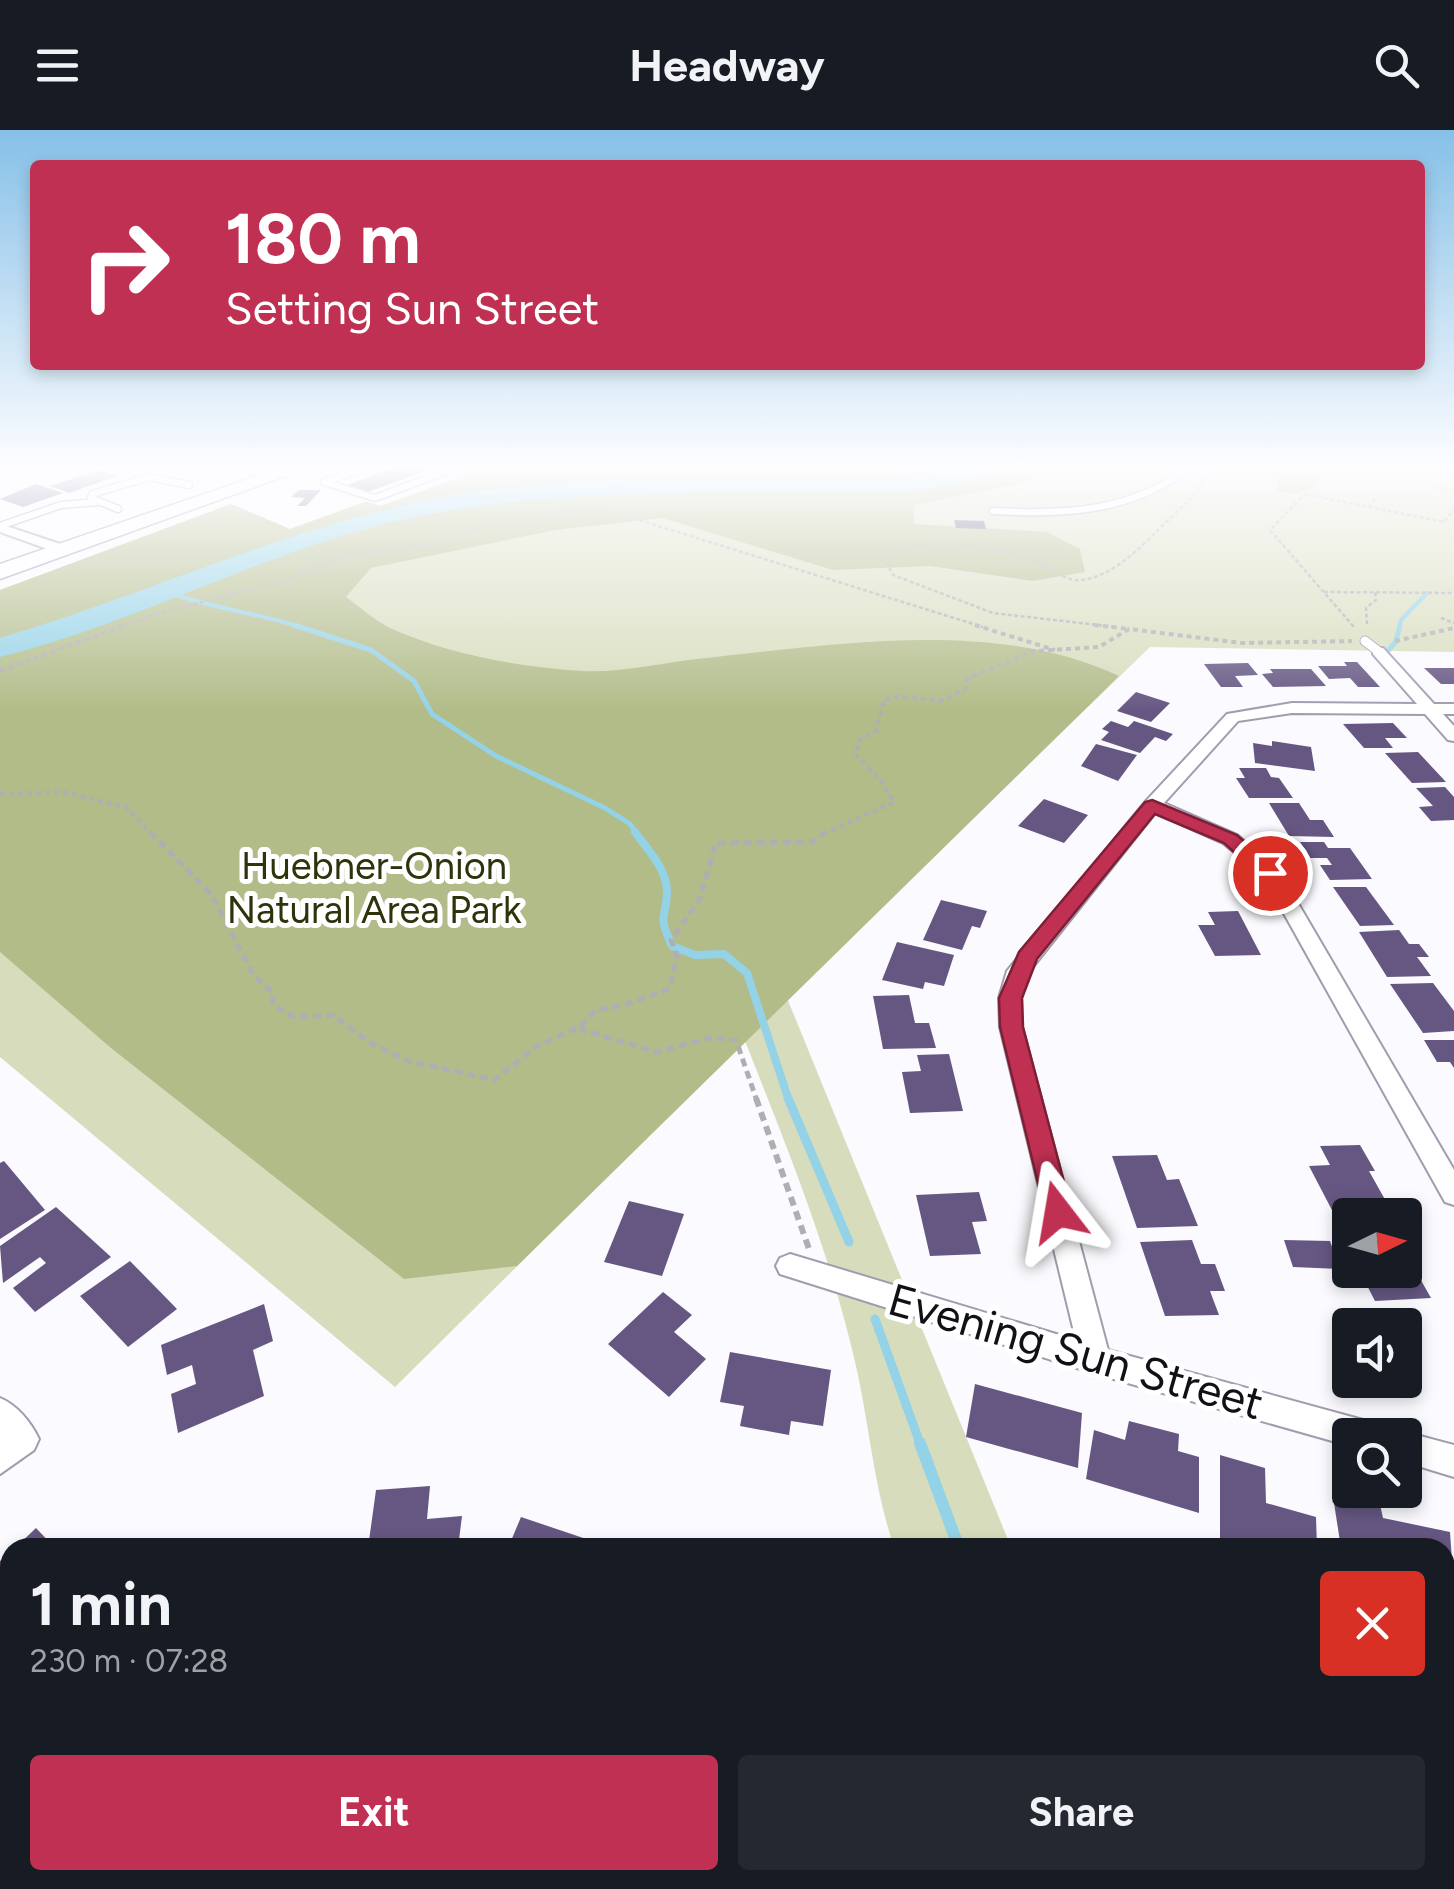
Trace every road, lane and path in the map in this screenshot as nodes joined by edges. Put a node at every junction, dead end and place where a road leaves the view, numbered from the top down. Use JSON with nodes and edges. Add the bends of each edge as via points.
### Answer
{"nodes":[{"id":1,"x":56,"y":548,"type":"edge"},
{"id":2,"x":67,"y":548,"type":"edge"},
{"id":3,"x":412,"y":548,"type":"edge"},
{"id":4,"x":722,"y":548,"type":"edge"},
{"id":5,"x":895,"y":548,"type":"edge"},
{"id":6,"x":954,"y":548,"type":"edge"},
{"id":7,"x":1143,"y":548,"type":"edge"},
{"id":8,"x":1286,"y":548,"type":"edge"},
{"id":9,"x":61,"y":550,"type":"junction"},
{"id":10,"x":0,"y":572,"type":"edge"},
{"id":11,"x":1324,"y":592,"type":"junction"},
{"id":12,"x":1375,"y":592,"type":"junction"},
{"id":13,"x":1454,"y":593,"type":"edge"},
{"id":14,"x":1441,"y":618,"type":"dead end"},
{"id":15,"x":1454,"y":626,"type":"edge"},
{"id":16,"x":1130,"y":629,"type":"junction"},
{"id":17,"x":1373,"y":641,"type":"junction"},
{"id":18,"x":1062,"y":652,"type":"junction"},
{"id":19,"x":0,"y":672,"type":"edge"},
{"id":20,"x":1430,"y":708,"type":"junction"},
{"id":21,"x":1454,"y":708,"type":"edge"},
{"id":22,"x":1454,"y":736,"type":"edge"},
{"id":23,"x":0,"y":794,"type":"edge"},
{"id":24,"x":1152,"y":806,"type":"junction"},
{"id":25,"x":576,"y":1028,"type":"junction"},
{"id":26,"x":1454,"y":1194,"type":"edge"},
{"id":27,"x":804,"y":1270,"type":"joint"},
{"id":28,"x":1096,"y":1360,"type":"junction"},
{"id":29,"x":0,"y":1414,"type":"edge"},
{"id":30,"x":1332,"y":1426,"type":"edge"},
{"id":31,"x":12,"y":1448,"type":"edge"},
{"id":32,"x":1422,"y":1452,"type":"edge"},
{"id":33,"x":1454,"y":1461,"type":"edge"}],
"edges":[{"from":1,"to":9,"type":"street"},
{"from":2,"to":9,"type":"main road"},
{"from":3,"to":19,"type":"path","via":[[344,555],[285,581],[155,614]]},
{"from":4,"to":18,"type":"path"},
{"from":5,"to":16,"type":"path","via":[[887,563],[892,575],[993,614]]},
{"from":6,"to":7,"type":"path","via":[[1036,561],[1063,578],[1090,579]]},
{"from":8,"to":11,"type":"path"},
{"from":9,"to":10,"type":"main road"},
{"from":11,"to":12,"type":"path"},
{"from":11,"to":17,"type":"path"},
{"from":12,"to":13,"type":"path"},
{"from":12,"to":17,"type":"path","via":[[1366,608]]},
{"from":14,"to":15,"type":"path"},
{"from":15,"to":17,"type":"path","via":[[1415,642]]},
{"from":16,"to":17,"type":"path","via":[[1242,642]]},
{"from":16,"to":18,"type":"path","via":[[1090,652]]},
{"from":17,"to":20,"type":"street"},
{"from":18,"to":25,"type":"path","via":[[1020,654],[968,678],[966,688],[942,701],[884,700],[876,731],[860,740],[855,754],[894,802],[813,842],[716,843],[706,856],[700,898],[671,940],[677,954],[670,988],[596,1010]]},
{"from":20,"to":21,"type":"street"},
{"from":20,"to":22,"type":"street"},
{"from":20,"to":24,"type":"street","via":[[1292,708],[1233,717]]},
{"from":23,"to":25,"type":"path","via":[[64,792],[126,807],[211,894],[254,976],[272,992],[272,1004],[294,1017],[333,1015],[359,1037],[441,1074],[494,1080],[537,1046]]},
{"from":24,"to":26,"type":"street","via":[[1230,839],[1270,873]]},
{"from":24,"to":28,"type":"street","via":[[1027,957],[1010,998],[1011,1027]]},
{"from":25,"to":27,"type":"path","via":[[656,1052],[709,1038],[736,1040]]},
{"from":27,"to":28,"type":"street","name":"Evening Sun Street"},
{"from":28,"to":30,"type":"street","name":"Evening Sun Street"},
{"from":29,"to":31,"type":"street"},
{"from":32,"to":33,"type":"street"}]}
